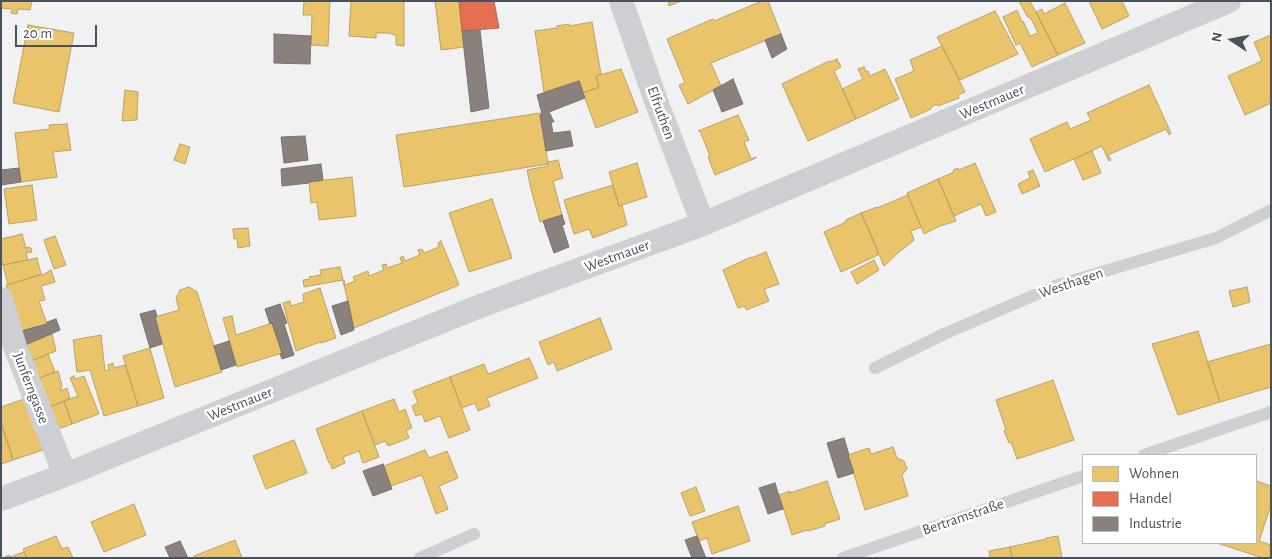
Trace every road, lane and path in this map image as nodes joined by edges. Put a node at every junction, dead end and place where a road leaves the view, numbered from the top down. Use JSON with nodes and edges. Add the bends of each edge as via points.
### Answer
{"nodes":[{"id":1,"x":621,"y":1,"type":"edge"},
{"id":2,"x":1228,"y":1,"type":"edge"},
{"id":3,"x":1271,"y":210,"type":"edge"},
{"id":4,"x":702,"y":224,"type":"junction"},
{"id":5,"x":1,"y":299,"type":"edge"},
{"id":6,"x":875,"y":368,"type":"dead end"},
{"id":7,"x":1271,"y":412,"type":"edge"},
{"id":8,"x":1147,"y":454,"type":"edge"},
{"id":9,"x":64,"y":475,"type":"junction"},
{"id":10,"x":1082,"y":476,"type":"edge"},
{"id":11,"x":1,"y":499,"type":"edge"},
{"id":12,"x":474,"y":534,"type":"dead end"},
{"id":13,"x":420,"y":558,"type":"edge"},
{"id":14,"x":843,"y":558,"type":"edge"}],
"edges":[{"from":1,"to":4,"type":"street","name":"Elfruthen"},
{"from":2,"to":4,"type":"street","name":"Westmauer"},
{"from":3,"to":6,"type":"lane","name":"Westhagen","via":[[1216,238],[1058,284]]},
{"from":4,"to":9,"type":"street","name":"Westmauer","via":[[475,308]]},
{"from":5,"to":9,"type":"street","name":"Junferngasse","via":[[15,347]]},
{"from":7,"to":8,"type":"lane"},
{"from":9,"to":11,"type":"street","name":"Westmauer"},
{"from":10,"to":14,"type":"lane","name":"Bertramstraße"},
{"from":12,"to":13,"type":"lane"}]}
